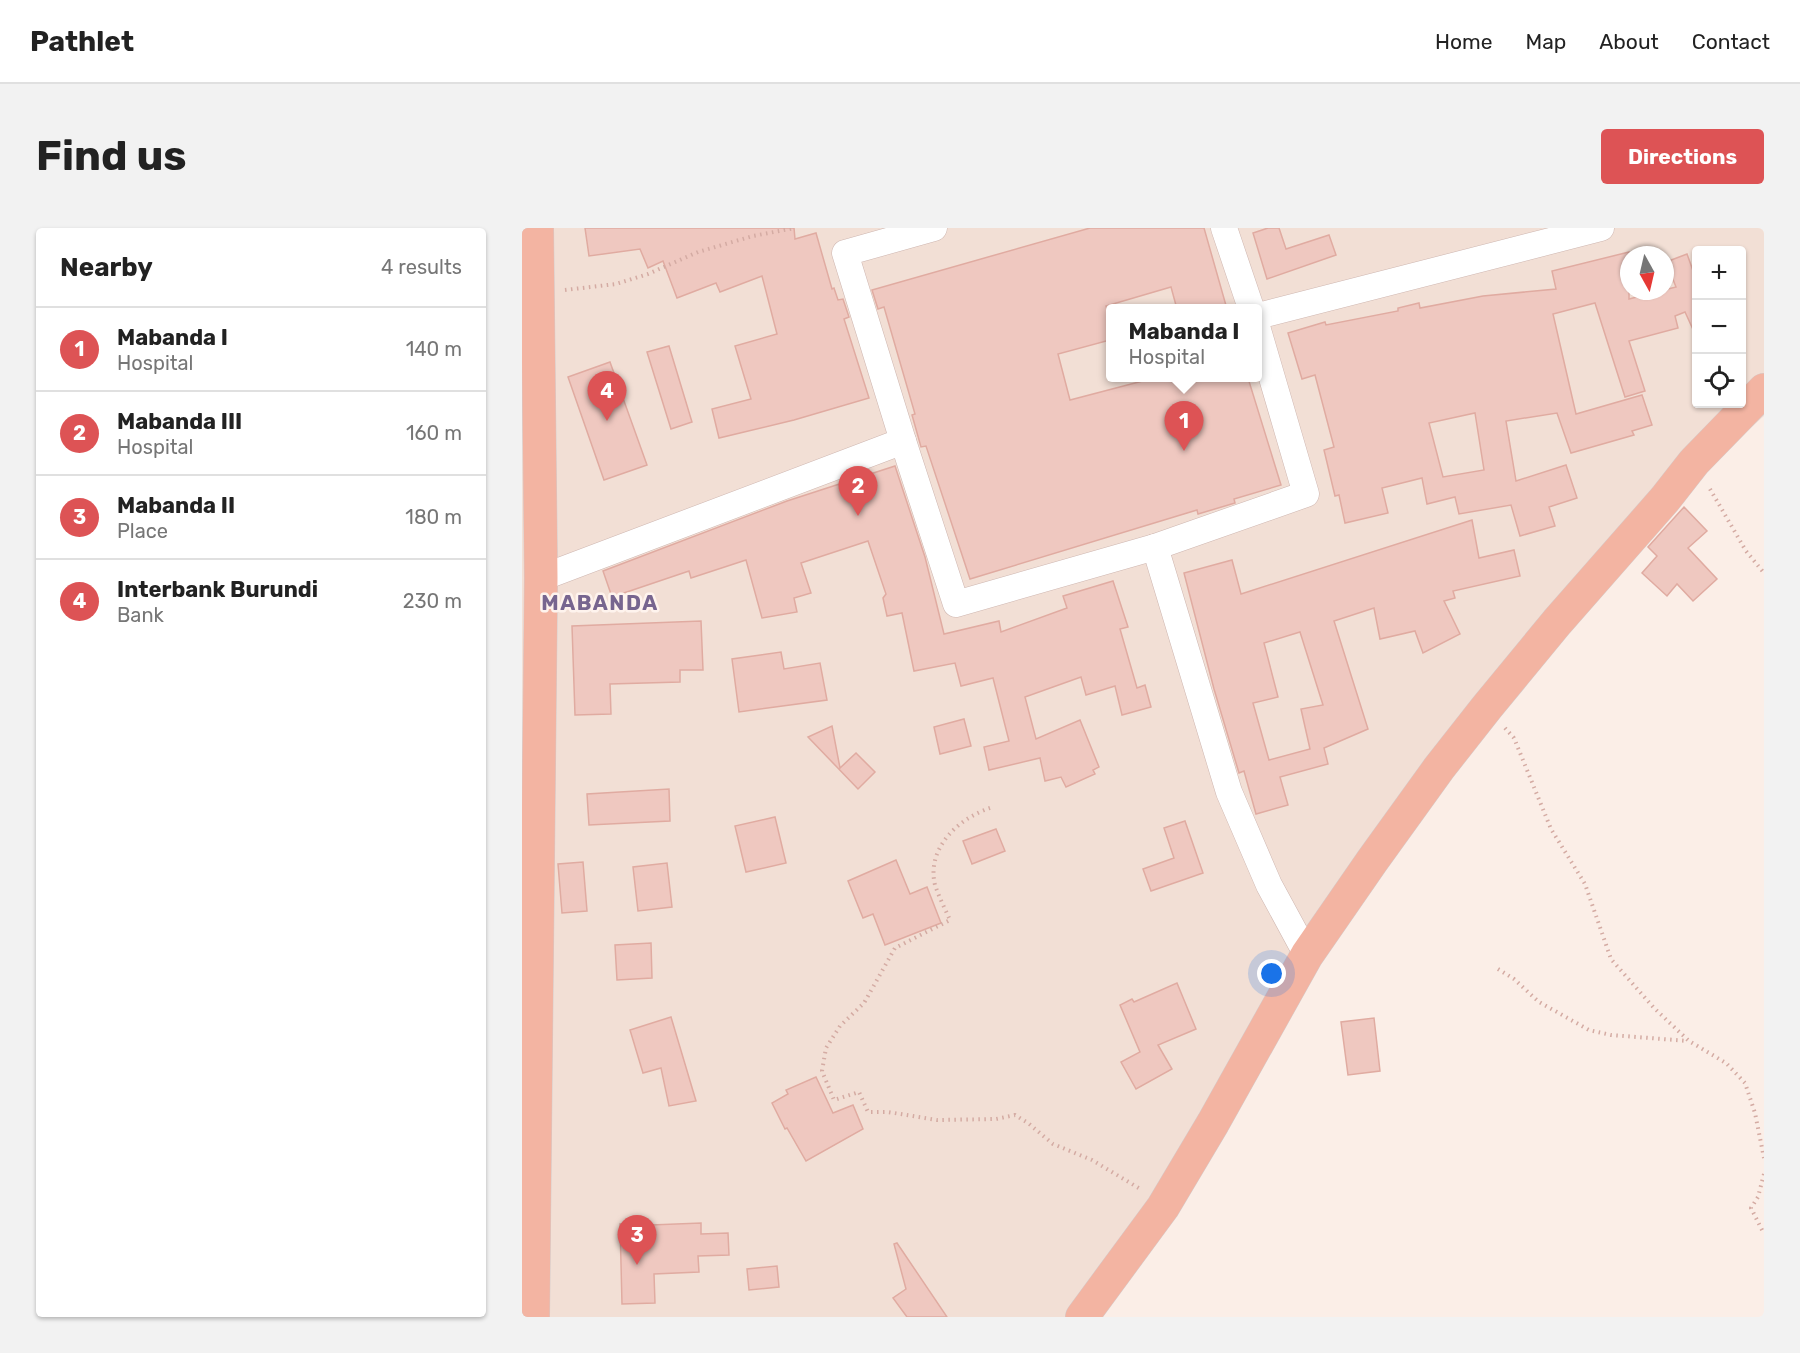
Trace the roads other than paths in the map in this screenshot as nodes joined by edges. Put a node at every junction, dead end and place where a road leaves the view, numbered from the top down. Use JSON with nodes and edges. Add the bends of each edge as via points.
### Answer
{"nodes":[{"id":1,"x":537,"y":228,"type":"edge"},
{"id":2,"x":934,"y":228,"type":"edge"},
{"id":3,"x":1224,"y":228,"type":"edge"},
{"id":4,"x":1601,"y":228,"type":"edge"},
{"id":5,"x":1249,"y":304,"type":"edge"},
{"id":6,"x":1262,"y":315,"type":"edge"},
{"id":7,"x":1262,"y":347,"type":"edge"},
{"id":8,"x":1764,"y":390,"type":"edge"},
{"id":9,"x":903,"y":441,"type":"junction"},
{"id":10,"x":1155,"y":547,"type":"junction"},
{"id":11,"x":542,"y":578,"type":"junction"},
{"id":12,"x":1307,"y":955,"type":"junction"},
{"id":13,"x":533,"y":1317,"type":"edge"},
{"id":14,"x":1082,"y":1317,"type":"edge"}],
"edges":[{"from":1,"to":11,"type":"highway"},
{"from":2,"to":9,"type":"street","via":[[845,253]]},
{"from":3,"to":5,"type":"street"},
{"from":4,"to":6,"type":"street"},
{"from":7,"to":10,"type":"street","via":[[1306,494]]},
{"from":8,"to":12,"type":"highway","via":[[1694,462],[1487,707]]},
{"from":9,"to":10,"type":"street","via":[[956,604]]},
{"from":9,"to":11,"type":"street"},
{"from":10,"to":12,"type":"street","via":[[1229,792],[1269,885]]},
{"from":11,"to":13,"type":"highway"},
{"from":12,"to":14,"type":"highway","via":[[1163,1207]]}]}
